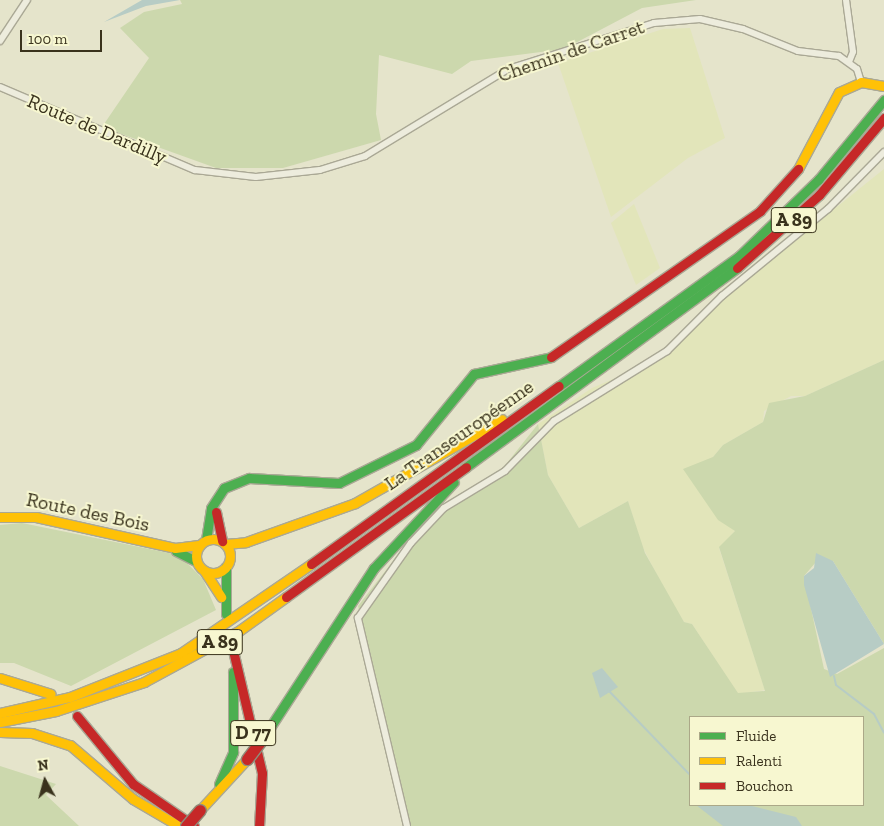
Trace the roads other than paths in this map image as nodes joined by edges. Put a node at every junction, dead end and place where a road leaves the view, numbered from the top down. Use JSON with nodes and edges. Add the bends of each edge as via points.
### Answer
{"nodes":[{"id":1,"x":27,"y":0,"type":"edge"},
{"id":2,"x":846,"y":0,"type":"edge"},
{"id":3,"x":0,"y":41,"type":"edge"},
{"id":4,"x":850,"y":62,"type":"junction"},
{"id":5,"x":861,"y":82,"type":"junction"},
{"id":6,"x":884,"y":86,"type":"edge"},
{"id":7,"x":0,"y":87,"type":"edge"},
{"id":8,"x":884,"y":100,"type":"edge"},
{"id":9,"x":884,"y":118,"type":"edge"},
{"id":10,"x":884,"y":152,"type":"edge"},
{"id":11,"x":195,"y":170,"type":"joint"},
{"id":12,"x":522,"y":414,"type":"junction"},
{"id":13,"x":493,"y":445,"type":"junction"},
{"id":14,"x":232,"y":484,"type":"junction"},
{"id":15,"x":0,"y":518,"type":"edge"},
{"id":16,"x":202,"y":542,"type":"junction"},
{"id":17,"x":224,"y":542,"type":"junction"},
{"id":18,"x":169,"y":548,"type":"junction"},
{"id":19,"x":196,"y":561,"type":"junction"},
{"id":20,"x":226,"y":568,"type":"junction"},
{"id":21,"x":205,"y":572,"type":"junction"},
{"id":22,"x":0,"y":678,"type":"edge"},
{"id":23,"x":51,"y":694,"type":"dead end"},
{"id":24,"x":0,"y":712,"type":"edge"},
{"id":25,"x":77,"y":716,"type":"dead end"},
{"id":26,"x":0,"y":722,"type":"edge"},
{"id":27,"x":0,"y":732,"type":"edge"},
{"id":28,"x":199,"y":809,"type":"junction"},
{"id":29,"x":259,"y":822,"type":"edge"},
{"id":30,"x":179,"y":826,"type":"edge"},
{"id":31,"x":186,"y":826,"type":"edge"},
{"id":32,"x":194,"y":826,"type":"edge"},
{"id":33,"x":407,"y":826,"type":"edge"}],
"edges":[{"from":1,"to":3,"type":"street"},
{"from":2,"to":4,"type":"street","via":[[853,52]]},
{"from":4,"to":5,"type":"street"},
{"from":4,"to":11,"type":"street","name":"Chemin de Carret","via":[[798,51],[722,23],[700,19],[654,23],[508,70],[390,142],[343,164],[256,177]]},
{"from":5,"to":6,"type":"main road"},
{"from":5,"to":14,"type":"main road","via":[[833,99],[813,147],[760,211],[607,317],[558,356],[474,374],[416,446],[339,483],[312,485],[249,478]]},
{"from":7,"to":11,"type":"street","name":"Route de Dardilly"},
{"from":8,"to":12,"type":"main road","name":"La Transeuropéenne","number":"A 89","via":[[818,180],[739,256]]},
{"from":9,"to":13,"type":"main road","name":"La Transeuropéenne","number":"A 89","via":[[819,195],[766,247],[589,381]]},
{"from":10,"to":33,"type":"street","via":[[828,209],[722,296],[667,351],[554,421],[505,471],[444,508],[412,543],[358,618]]},
{"from":12,"to":17,"type":"main road","via":[[506,417],[355,503],[246,542]]},
{"from":12,"to":24,"type":"main road","name":"La Transeuropéenne","number":"A 89","via":[[257,604],[181,653],[90,691]]},
{"from":13,"to":26,"type":"main road","name":"La Transeuropéenne","number":"A 89","via":[[212,647],[116,691]]},
{"from":13,"to":28,"type":"main road","bridge":true,"via":[[432,502],[379,563],[267,732],[247,759]]},
{"from":14,"to":16,"type":"main road","via":[[215,499]]},
{"from":14,"to":17,"type":"main road","via":[[216,512]]},
{"from":15,"to":18,"type":"main road","name":"Route des Bois","via":[[36,517]]},
{"from":16,"to":17,"type":"main road"},
{"from":16,"to":18,"type":"main road","name":"Route des Bois"},
{"from":16,"to":19,"type":"main road"},
{"from":17,"to":20,"type":"main road","via":[[230,553]]},
{"from":18,"to":19,"type":"main road","name":"Route des Bois"},
{"from":19,"to":21,"type":"main road"},
{"from":20,"to":21,"type":"main road"},
{"from":20,"to":21,"type":"main road","via":[[225,610]]},
{"from":22,"to":23,"type":"main road","via":[[27,683]]},
{"from":25,"to":32,"type":"main road","via":[[133,784]]},
{"from":27,"to":30,"type":"main road","via":[[32,733],[70,746],[133,799]]},
{"from":28,"to":29,"type":"main road","number":"D 77","via":[[223,780],[233,752],[232,647],[262,773]]},
{"from":28,"to":31,"type":"main road","bridge":true}]}
